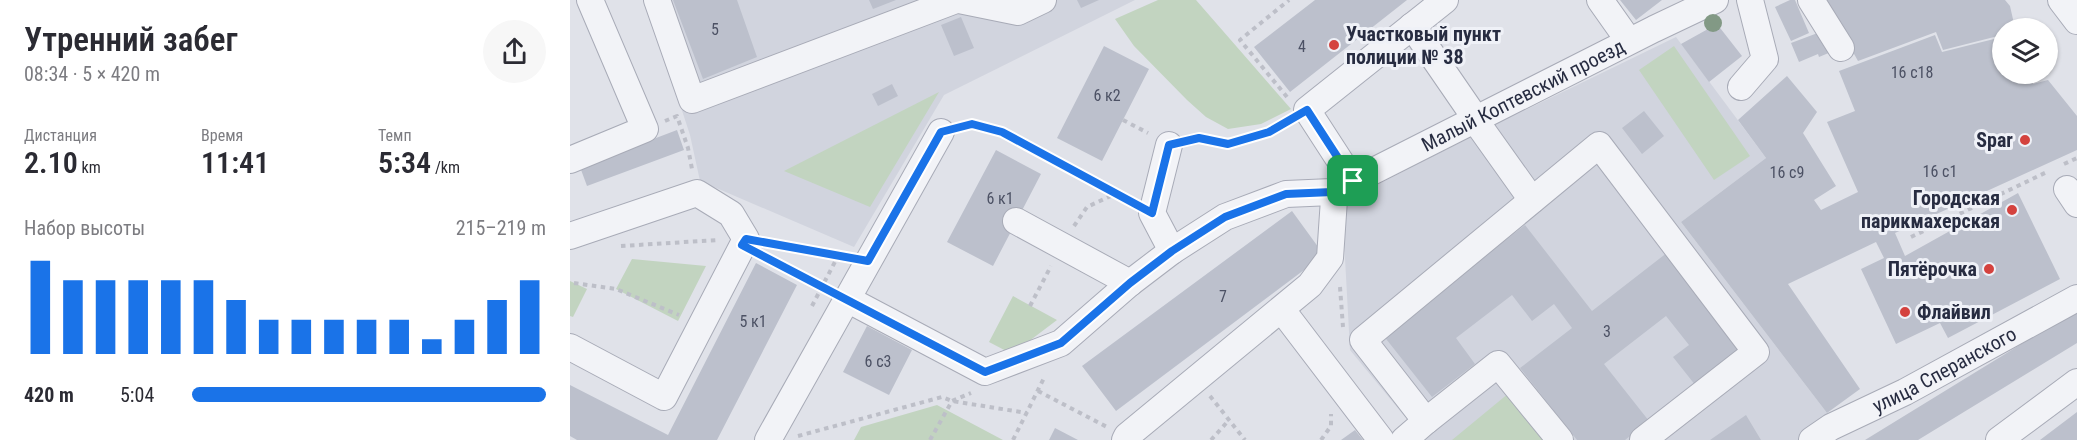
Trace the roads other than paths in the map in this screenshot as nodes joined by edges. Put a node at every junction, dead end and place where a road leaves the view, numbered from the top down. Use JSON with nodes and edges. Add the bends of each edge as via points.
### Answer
{"nodes":[{"id":1,"x":590,"y":0,"type":"edge"},
{"id":2,"x":657,"y":0,"type":"edge"},
{"id":3,"x":958,"y":0,"type":"edge"},
{"id":4,"x":1043,"y":0,"type":"edge"},
{"id":5,"x":1445,"y":0,"type":"edge"},
{"id":6,"x":1600,"y":0,"type":"edge"},
{"id":7,"x":1715,"y":0,"type":"edge"},
{"id":8,"x":1750,"y":0,"type":"edge"},
{"id":9,"x":1811,"y":0,"type":"edge"},
{"id":10,"x":2061,"y":0,"type":"edge"},
{"id":11,"x":2077,"y":21,"type":"edge"},
{"id":12,"x":1412,"y":26,"type":"junction"},
{"id":13,"x":1629,"y":41,"type":"junction"},
{"id":14,"x":1841,"y":48,"type":"dead end"},
{"id":15,"x":1741,"y":87,"type":"dead end"},
{"id":16,"x":1476,"y":119,"type":"junction"},
{"id":17,"x":941,"y":132,"type":"road end"},
{"id":18,"x":1169,"y":145,"type":"road end"},
{"id":19,"x":570,"y":160,"type":"edge"},
{"id":20,"x":1343,"y":186,"type":"junction"},
{"id":21,"x":1532,"y":200,"type":"junction"},
{"id":22,"x":1016,"y":221,"type":"dead end"},
{"id":23,"x":570,"y":236,"type":"edge"},
{"id":24,"x":1172,"y":251,"type":"junction"},
{"id":25,"x":1130,"y":283,"type":"junction"},
{"id":26,"x":2077,"y":298,"type":"edge"},
{"id":27,"x":847,"y":299,"type":"junction"},
{"id":28,"x":1282,"y":310,"type":"junction"},
{"id":29,"x":570,"y":347,"type":"edge"},
{"id":30,"x":2077,"y":382,"type":"edge"},
{"id":31,"x":1426,"y":421,"type":"junction"},
{"id":32,"x":1822,"y":434,"type":"edge"},
{"id":33,"x":1126,"y":438,"type":"edge"},
{"id":34,"x":768,"y":440,"type":"edge"},
{"id":35,"x":1382,"y":440,"type":"edge"},
{"id":36,"x":1404,"y":440,"type":"edge"},
{"id":37,"x":1560,"y":440,"type":"edge"},
{"id":38,"x":1643,"y":440,"type":"edge"},
{"id":39,"x":1999,"y":440,"type":"edge"}],
"edges":[{"from":1,"to":19,"type":"street","via":[[645,129]]},
{"from":2,"to":3,"type":"street","via":[[692,100]]},
{"from":3,"to":4,"type":"street","via":[[1018,12]]},
{"from":5,"to":12,"type":"street"},
{"from":6,"to":13,"type":"street"},
{"from":7,"to":13,"type":"street","name":"Малый Коптевский проезд"},
{"from":8,"to":15,"type":"street","via":[[1765,59]]},
{"from":9,"to":14,"type":"street"},
{"from":10,"to":11,"type":"street"},
{"from":12,"to":16,"type":"street"},
{"from":12,"to":20,"type":"street","via":[[1307,110]]},
{"from":13,"to":16,"type":"street","name":"Малый Коптевский проезд"},
{"from":16,"to":20,"type":"street","name":"Малый Коптевский проезд"},
{"from":16,"to":21,"type":"street"},
{"from":17,"to":27,"type":"street"},
{"from":18,"to":24,"type":"street","via":[[1152,213]]},
{"from":20,"to":24,"type":"street","via":[[1286,194],[1225,217]]},
{"from":20,"to":28,"type":"street","via":[[1334,199],[1330,258],[1310,285]]},
{"from":21,"to":31,"type":"street","via":[[1363,340]]},
{"from":21,"to":38,"type":"street","via":[[1599,145],[1756,352]]},
{"from":22,"to":25,"type":"street"},
{"from":23,"to":29,"type":"street","via":[[697,194],[730,214],[744,242],[664,397]]},
{"from":24,"to":25,"type":"street"},
{"from":25,"to":27,"type":"street","via":[[1061,343],[985,372]]},
{"from":26,"to":32,"type":"street","name":"улица Сперанского"},
{"from":27,"to":34,"type":"street"},
{"from":28,"to":33,"type":"street"},
{"from":28,"to":35,"type":"street"},
{"from":30,"to":39,"type":"street"},
{"from":31,"to":36,"type":"street"},
{"from":31,"to":37,"type":"street","via":[[1498,364]]}]}
